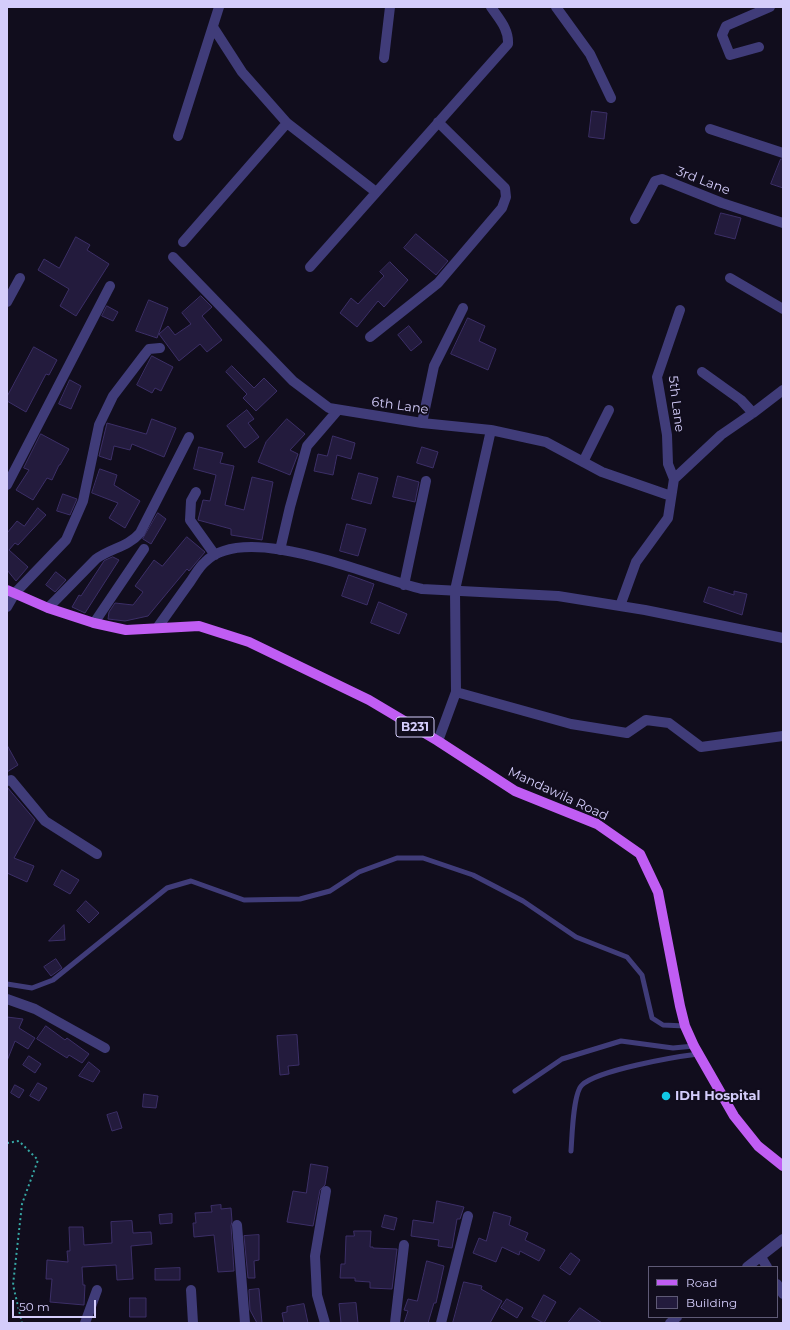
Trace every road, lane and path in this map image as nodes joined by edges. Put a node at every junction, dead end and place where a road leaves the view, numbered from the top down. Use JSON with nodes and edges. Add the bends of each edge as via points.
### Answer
{"nodes":[{"id":1,"x":219,"y":7,"type":"edge"},
{"id":2,"x":390,"y":7,"type":"edge"},
{"id":3,"x":491,"y":7,"type":"edge"},
{"id":4,"x":556,"y":7,"type":"edge"},
{"id":5,"x":770,"y":7,"type":"edge"},
{"id":6,"x":213,"y":28,"type":"junction"},
{"id":7,"x":759,"y":47,"type":"dead end"},
{"id":8,"x":384,"y":58,"type":"dead end"},
{"id":9,"x":611,"y":98,"type":"dead end"},
{"id":10,"x":438,"y":122,"type":"junction"},
{"id":11,"x":286,"y":123,"type":"junction"},
{"id":12,"x":710,"y":129,"type":"dead end"},
{"id":13,"x":178,"y":136,"type":"dead end"},
{"id":14,"x":783,"y":153,"type":"edge"},
{"id":15,"x":376,"y":192,"type":"junction"},
{"id":16,"x":636,"y":219,"type":"dead end"},
{"id":17,"x":783,"y":223,"type":"edge"},
{"id":18,"x":183,"y":242,"type":"dead end"},
{"id":19,"x":173,"y":257,"type":"dead end"},
{"id":20,"x":310,"y":267,"type":"dead end"},
{"id":21,"x":20,"y":278,"type":"dead end"},
{"id":22,"x":730,"y":278,"type":"dead end"},
{"id":23,"x":110,"y":286,"type":"dead end"},
{"id":24,"x":7,"y":302,"type":"edge"},
{"id":25,"x":463,"y":308,"type":"dead end"},
{"id":26,"x":783,"y":309,"type":"edge"},
{"id":27,"x":680,"y":310,"type":"dead end"},
{"id":28,"x":370,"y":337,"type":"dead end"},
{"id":29,"x":160,"y":348,"type":"dead end"},
{"id":30,"x":702,"y":372,"type":"dead end"},
{"id":31,"x":781,"y":395,"type":"edge"},
{"id":32,"x":338,"y":410,"type":"junction"},
{"id":33,"x":609,"y":410,"type":"dead end"},
{"id":34,"x":753,"y":413,"type":"junction"},
{"id":35,"x":422,"y":423,"type":"junction"},
{"id":36,"x":491,"y":430,"type":"junction"},
{"id":37,"x":189,"y":437,"type":"dead end"},
{"id":38,"x":583,"y":462,"type":"junction"},
{"id":39,"x":674,"y":479,"type":"junction"},
{"id":40,"x":426,"y":481,"type":"dead end"},
{"id":41,"x":7,"y":485,"type":"edge"},
{"id":42,"x":196,"y":492,"type":"dead end"},
{"id":43,"x":671,"y":496,"type":"junction"},
{"id":44,"x":144,"y":549,"type":"dead end"},
{"id":45,"x":280,"y":550,"type":"junction"},
{"id":46,"x":215,"y":555,"type":"junction"},
{"id":47,"x":404,"y":585,"type":"junction"},
{"id":48,"x":455,"y":590,"type":"junction"},
{"id":49,"x":11,"y":592,"type":"edge"},
{"id":50,"x":620,"y":606,"type":"junction"},
{"id":51,"x":7,"y":607,"type":"edge"},
{"id":52,"x":48,"y":608,"type":"junction"},
{"id":53,"x":94,"y":623,"type":"junction"},
{"id":54,"x":157,"y":628,"type":"junction"},
{"id":55,"x":783,"y":638,"type":"edge"},
{"id":56,"x":456,"y":692,"type":"junction"},
{"id":57,"x":783,"y":736,"type":"edge"},
{"id":58,"x":438,"y":741,"type":"junction"},
{"id":59,"x":7,"y":781,"type":"edge"},
{"id":60,"x":97,"y":854,"type":"dead end"},
{"id":61,"x":7,"y":984,"type":"edge"},
{"id":62,"x":7,"y":999,"type":"edge"},
{"id":63,"x":685,"y":1026,"type":"junction"},
{"id":64,"x":105,"y":1048,"type":"dead end"},
{"id":65,"x":696,"y":1050,"type":"junction"},
{"id":66,"x":515,"y":1091,"type":"dead end"},
{"id":67,"x":7,"y":1143,"type":"edge"},
{"id":68,"x":571,"y":1151,"type":"dead end"},
{"id":69,"x":783,"y":1166,"type":"edge"},
{"id":70,"x":326,"y":1191,"type":"dead end"},
{"id":71,"x":468,"y":1216,"type":"dead end"},
{"id":72,"x":237,"y":1225,"type":"dead end"},
{"id":73,"x":783,"y":1239,"type":"edge"},
{"id":74,"x":404,"y":1245,"type":"dead end"},
{"id":75,"x":761,"y":1257,"type":"junction"},
{"id":76,"x":748,"y":1266,"type":"edge"},
{"id":77,"x":766,"y":1266,"type":"edge"},
{"id":78,"x":97,"y":1290,"type":"dead end"},
{"id":79,"x":191,"y":1290,"type":"dead end"},
{"id":80,"x":22,"y":1323,"type":"edge"},
{"id":81,"x":85,"y":1323,"type":"edge"},
{"id":82,"x":193,"y":1323,"type":"edge"},
{"id":83,"x":245,"y":1323,"type":"edge"},
{"id":84,"x":325,"y":1323,"type":"edge"},
{"id":85,"x":395,"y":1323,"type":"edge"},
{"id":86,"x":441,"y":1323,"type":"edge"}],
"edges":[{"from":1,"to":6,"type":"street"},
{"from":2,"to":8,"type":"street"},
{"from":3,"to":10,"type":"street","via":[[509,36],[508,44]]},
{"from":4,"to":9,"type":"street","via":[[590,54]]},
{"from":5,"to":7,"type":"street","via":[[726,26],[722,35],[730,55]]},
{"from":6,"to":11,"type":"street","via":[[242,72]]},
{"from":6,"to":13,"type":"street"},
{"from":10,"to":15,"type":"street"},
{"from":10,"to":28,"type":"street","via":[[505,188],[506,197],[502,208],[438,283]]},
{"from":11,"to":15,"type":"street"},
{"from":11,"to":18,"type":"street"},
{"from":12,"to":14,"type":"street"},
{"from":15,"to":20,"type":"street"},
{"from":16,"to":17,"type":"street","name":"3rd Lane","via":[[655,181],[662,179],[722,203]]},
{"from":19,"to":32,"type":"street","name":"6th Lane","via":[[293,381],[329,408]]},
{"from":21,"to":24,"type":"street"},
{"from":22,"to":26,"type":"street"},
{"from":23,"to":41,"type":"street"},
{"from":25,"to":35,"type":"street","via":[[434,366]]},
{"from":27,"to":39,"type":"street","name":"5th Lane","via":[[657,377],[667,435],[668,464]]},
{"from":29,"to":49,"type":"street","via":[[149,349],[113,396],[99,424],[83,502],[66,540]]},
{"from":30,"to":34,"type":"street","via":[[741,400]]},
{"from":31,"to":34,"type":"street"},
{"from":32,"to":35,"type":"street","name":"6th Lane"},
{"from":32,"to":45,"type":"street","via":[[308,446]]},
{"from":33,"to":38,"type":"street"},
{"from":34,"to":39,"type":"street","via":[[722,435]]},
{"from":35,"to":36,"type":"street","name":"6th Lane"},
{"from":36,"to":38,"type":"street","name":"6th Lane","via":[[546,442]]},
{"from":36,"to":48,"type":"street"},
{"from":37,"to":52,"type":"street","via":[[140,533],[132,542],[96,559]]},
{"from":38,"to":43,"type":"street","name":"6th Lane","via":[[623,481]]},
{"from":39,"to":43,"type":"street"},
{"from":40,"to":47,"type":"street"},
{"from":42,"to":46,"type":"street","via":[[191,501],[190,520]]},
{"from":43,"to":50,"type":"street","via":[[668,518],[636,562]]},
{"from":44,"to":53,"type":"street"},
{"from":45,"to":46,"type":"street","via":[[245,546],[222,550]]},
{"from":45,"to":47,"type":"street","via":[[329,560]]},
{"from":46,"to":54,"type":"street","via":[[205,562]]},
{"from":47,"to":48,"type":"street","via":[[422,589]]},
{"from":48,"to":50,"type":"street","via":[[558,596]]},
{"from":48,"to":56,"type":"street"},
{"from":49,"to":51,"type":"street"},
{"from":49,"to":52,"type":"main road","name":"Mandawila Road","number":"B231"},
{"from":50,"to":55,"type":"street"},
{"from":52,"to":53,"type":"main road","name":"Mandawila Road","number":"B231"},
{"from":53,"to":54,"type":"main road","name":"Mandawila Road","number":"B231","via":[[126,630]]},
{"from":54,"to":58,"type":"main road","name":"Mandawila Road","number":"B231","via":[[199,626],[249,642],[369,700]]},
{"from":56,"to":57,"type":"street","via":[[571,724],[627,733],[646,720],[669,723],[701,747]]},
{"from":56,"to":58,"type":"street"},
{"from":58,"to":63,"type":"main road","name":"Mandawila Road","number":"B231","via":[[515,791],[597,824],[640,854],[658,892]]},
{"from":59,"to":60,"type":"street","via":[[11,780],[46,821]]},
{"from":61,"to":63,"type":"lane","via":[[32,988],[53,980],[167,888],[191,881],[244,900],[300,899],[330,891],[359,872],[397,858],[423,858],[473,875],[523,901],[576,937],[627,957],[642,975],[652,1018],[663,1025]]},
{"from":62,"to":64,"type":"street","via":[[35,1009]]},
{"from":63,"to":65,"type":"main road","name":"Mandawila Road","number":"B231"},
{"from":65,"to":66,"type":"lane","via":[[621,1041],[562,1059]]},
{"from":65,"to":68,"type":"lane","via":[[606,1073],[582,1085],[577,1094]]},
{"from":65,"to":69,"type":"main road","name":"Mandawila Road","number":"B231","via":[[734,1116],[758,1146]]},
{"from":67,"to":80,"type":"path","via":[[19,1141],[38,1160],[22,1204],[13,1285]]},
{"from":70,"to":84,"type":"street","via":[[315,1256],[317,1295]]},
{"from":71,"to":86,"type":"street"},
{"from":72,"to":83,"type":"street"},
{"from":73,"to":75,"type":"street"},
{"from":74,"to":85,"type":"street"},
{"from":75,"to":76,"type":"street"},
{"from":75,"to":77,"type":"street"},
{"from":78,"to":81,"type":"street"},
{"from":79,"to":82,"type":"street"}]}
